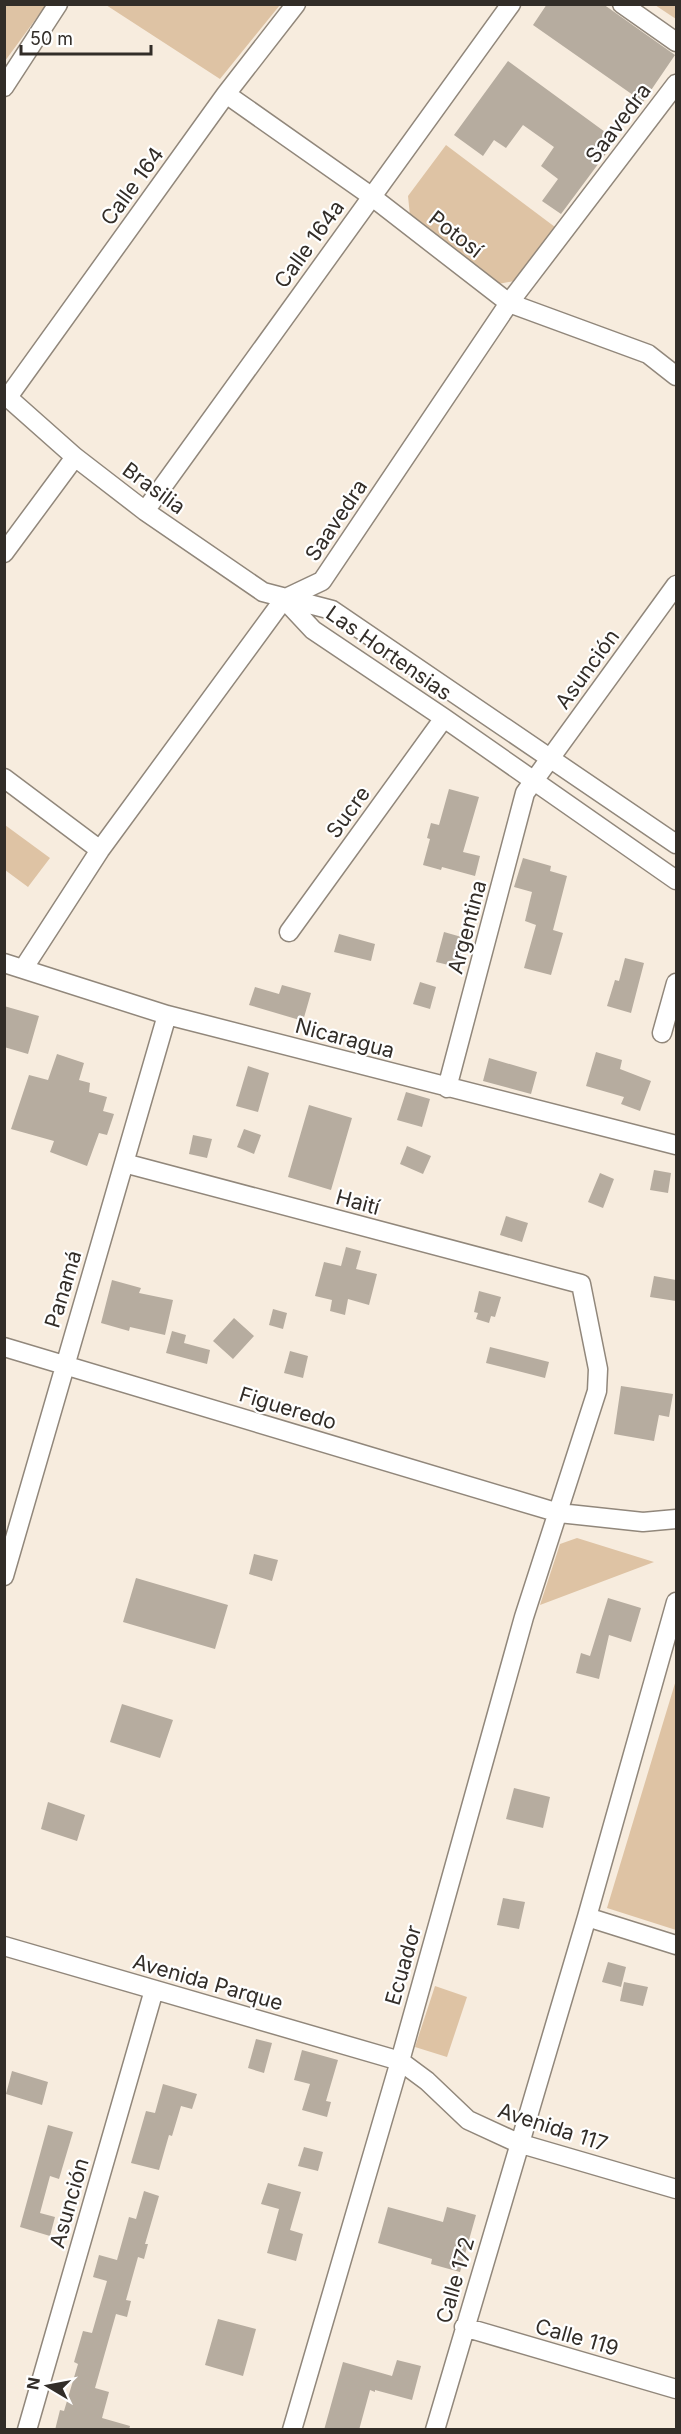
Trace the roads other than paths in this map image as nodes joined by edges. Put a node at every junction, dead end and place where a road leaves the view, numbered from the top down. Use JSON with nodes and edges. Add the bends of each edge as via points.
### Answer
{"nodes":[{"id":1,"x":58,"y":4,"type":"edge"},
{"id":2,"x":296,"y":4,"type":"edge"},
{"id":3,"x":511,"y":4,"type":"edge"},
{"id":4,"x":622,"y":4,"type":"edge"},
{"id":5,"x":676,"y":42,"type":"edge"},
{"id":6,"x":676,"y":84,"type":"edge"},
{"id":7,"x":4,"y":87,"type":"edge"},
{"id":8,"x":226,"y":94,"type":"junction"},
{"id":9,"x":371,"y":196,"type":"junction"},
{"id":10,"x":509,"y":303,"type":"junction"},
{"id":11,"x":676,"y":376,"type":"edge"},
{"id":12,"x":6,"y":395,"type":"edge"},
{"id":13,"x":75,"y":457,"type":"junction"},
{"id":14,"x":145,"y":511,"type":"junction"},
{"id":15,"x":4,"y":553,"type":"edge"},
{"id":16,"x":676,"y":585,"type":"edge"},
{"id":17,"x":284,"y":599,"type":"junction"},
{"id":18,"x":444,"y":718,"type":"junction"},
{"id":19,"x":549,"y":758,"type":"junction"},
{"id":20,"x":4,"y":778,"type":"edge"},
{"id":21,"x":534,"y":780,"type":"junction"},
{"id":22,"x":676,"y":844,"type":"edge"},
{"id":23,"x":100,"y":850,"type":"junction"},
{"id":24,"x":676,"y":880,"type":"edge"},
{"id":25,"x":289,"y":932,"type":"dead end"},
{"id":26,"x":4,"y":963,"type":"edge"},
{"id":27,"x":23,"y":969,"type":"junction"},
{"id":28,"x":676,"y":983,"type":"edge"},
{"id":29,"x":167,"y":1015,"type":"junction"},
{"id":30,"x":662,"y":1033,"type":"dead end"},
{"id":31,"x":447,"y":1088,"type":"junction"},
{"id":32,"x":676,"y":1144,"type":"edge"},
{"id":33,"x":124,"y":1163,"type":"junction"},
{"id":34,"x":581,"y":1284,"type":"joint"},
{"id":35,"x":4,"y":1347,"type":"edge"},
{"id":36,"x":64,"y":1365,"type":"junction"},
{"id":37,"x":559,"y":1513,"type":"junction"},
{"id":38,"x":676,"y":1519,"type":"edge"},
{"id":39,"x":4,"y":1576,"type":"edge"},
{"id":40,"x":676,"y":1602,"type":"edge"},
{"id":41,"x":587,"y":1917,"type":"junction"},
{"id":42,"x":676,"y":1945,"type":"edge"},
{"id":43,"x":4,"y":1946,"type":"edge"},
{"id":44,"x":154,"y":1990,"type":"junction"},
{"id":45,"x":400,"y":2061,"type":"junction"},
{"id":46,"x":518,"y":2143,"type":"junction"},
{"id":47,"x":676,"y":2189,"type":"edge"},
{"id":48,"x":464,"y":2327,"type":"junction"},
{"id":49,"x":676,"y":2389,"type":"edge"},
{"id":50,"x":27,"y":2430,"type":"edge"},
{"id":51,"x":292,"y":2430,"type":"edge"},
{"id":52,"x":435,"y":2430,"type":"edge"}],
"edges":[{"from":1,"to":7,"type":"street"},
{"from":2,"to":8,"type":"street","name":"Calle 164"},
{"from":3,"to":9,"type":"street","name":"Calle 164a"},
{"from":4,"to":5,"type":"street"},
{"from":6,"to":10,"type":"street","name":"Saavedra"},
{"from":8,"to":9,"type":"street","name":"Potosí"},
{"from":8,"to":12,"type":"street","name":"Calle 164"},
{"from":9,"to":10,"type":"street","name":"Potosí"},
{"from":9,"to":14,"type":"street","name":"Calle 164a"},
{"from":10,"to":11,"type":"street","name":"Potosí","via":[[648,354]]},
{"from":10,"to":17,"type":"street","name":"Saavedra","via":[[322,581]]},
{"from":12,"to":13,"type":"street","name":"Brasilia"},
{"from":13,"to":14,"type":"street","name":"Brasilia"},
{"from":13,"to":15,"type":"street"},
{"from":14,"to":17,"type":"street","name":"Brasilia","via":[[263,592]]},
{"from":16,"to":19,"type":"street","name":"Asunción"},
{"from":17,"to":18,"type":"street","name":"Las Hortensias","via":[[312,630]]},
{"from":17,"to":19,"type":"street","name":"Las Hortensias","via":[[332,610]]},
{"from":17,"to":23,"type":"street","name":"Saavedra"},
{"from":18,"to":21,"type":"street","name":"Las Hortensias"},
{"from":18,"to":25,"type":"street","name":"Sucre"},
{"from":19,"to":21,"type":"street","name":"Asunción"},
{"from":19,"to":22,"type":"street","name":"Las Hortensias"},
{"from":20,"to":23,"type":"street"},
{"from":21,"to":24,"type":"street","name":"Las Hortensias"},
{"from":21,"to":31,"type":"street","name":"Argentina","via":[[525,793]]},
{"from":23,"to":27,"type":"street","name":"Saavedra"},
{"from":26,"to":27,"type":"street","name":"Nicaragua"},
{"from":27,"to":29,"type":"street","name":"Nicaragua"},
{"from":28,"to":30,"type":"street"},
{"from":29,"to":31,"type":"street","name":"Nicaragua"},
{"from":29,"to":33,"type":"street","name":"Panamá"},
{"from":31,"to":32,"type":"street","name":"Nicaragua"},
{"from":33,"to":34,"type":"street","name":"Haití"},
{"from":33,"to":36,"type":"street","name":"Panamá"},
{"from":34,"to":37,"type":"street","name":"Ecuador","via":[[598,1369],[597,1391]]},
{"from":35,"to":36,"type":"street","name":"Figueredo"},
{"from":36,"to":37,"type":"street","name":"Figueredo"},
{"from":36,"to":39,"type":"street","name":"Panamá"},
{"from":37,"to":38,"type":"street","name":"Figueredo","via":[[643,1522]]},
{"from":37,"to":45,"type":"street","name":"Ecuador","via":[[524,1617]]},
{"from":40,"to":41,"type":"street","name":"Calle 172"},
{"from":41,"to":42,"type":"street"},
{"from":41,"to":46,"type":"street","name":"Calle 172"},
{"from":43,"to":44,"type":"street","name":"Avenida Parque"},
{"from":44,"to":45,"type":"street","name":"Avenida Parque"},
{"from":44,"to":50,"type":"street","name":"Asunción"},
{"from":45,"to":46,"type":"street","name":"Avenida 117","via":[[468,2120]]},
{"from":45,"to":51,"type":"street","name":"Ecuador"},
{"from":46,"to":47,"type":"street","name":"Avenida 117"},
{"from":46,"to":48,"type":"street","name":"Calle 172"},
{"from":48,"to":49,"type":"street","name":"Calle 119"},
{"from":48,"to":52,"type":"street","name":"Calle 172"}]}
